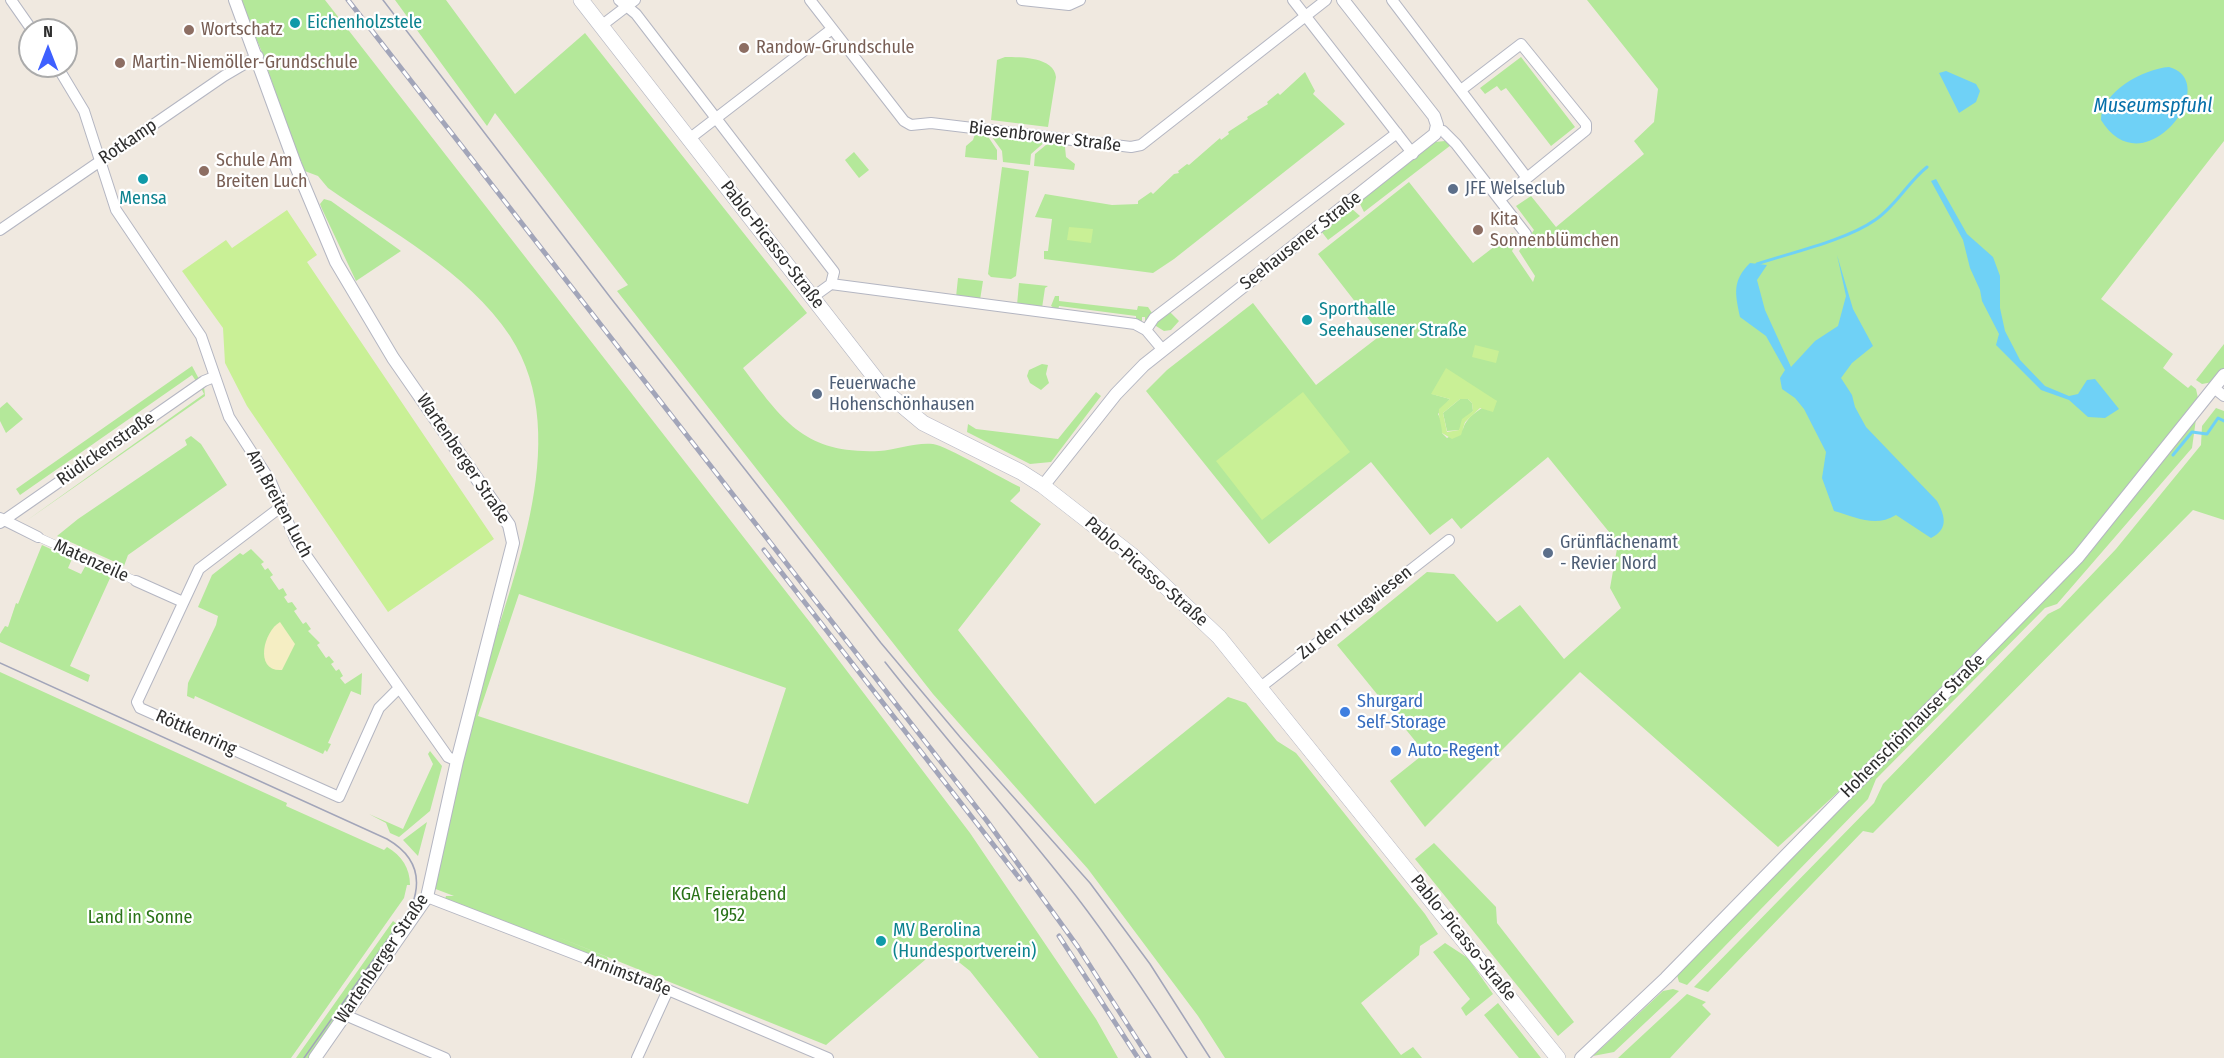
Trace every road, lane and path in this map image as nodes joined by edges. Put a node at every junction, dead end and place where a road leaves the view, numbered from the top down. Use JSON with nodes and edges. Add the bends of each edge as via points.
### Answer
{"nodes":[{"id":1,"x":11,"y":0,"type":"edge"},
{"id":2,"x":235,"y":0,"type":"edge"},
{"id":3,"x":580,"y":0,"type":"edge"},
{"id":4,"x":810,"y":0,"type":"edge"},
{"id":5,"x":1022,"y":0,"type":"edge"},
{"id":6,"x":1080,"y":0,"type":"edge"},
{"id":7,"x":1293,"y":0,"type":"edge"},
{"id":8,"x":1326,"y":0,"type":"edge"},
{"id":9,"x":1343,"y":0,"type":"edge"},
{"id":10,"x":1392,"y":0,"type":"edge"},
{"id":11,"x":627,"y":2,"type":"edge"},
{"id":12,"x":1305,"y":16,"type":"junction"},
{"id":13,"x":24,"y":18,"type":"edge"},
{"id":14,"x":602,"y":26,"type":"junction"},
{"id":15,"x":832,"y":28,"type":"junction"},
{"id":16,"x":258,"y":56,"type":"junction"},
{"id":17,"x":64,"y":78,"type":"edge"},
{"id":18,"x":1461,"y":90,"type":"junction"},
{"id":19,"x":717,"y":118,"type":"junction"},
{"id":20,"x":1437,"y":130,"type":"junction"},
{"id":21,"x":1397,"y":133,"type":"junction"},
{"id":22,"x":689,"y":139,"type":"junction"},
{"id":23,"x":1413,"y":154,"type":"junction"},
{"id":24,"x":99,"y":161,"type":"junction"},
{"id":25,"x":1527,"y":178,"type":"junction"},
{"id":26,"x":1500,"y":200,"type":"junction"},
{"id":27,"x":0,"y":230,"type":"edge"},
{"id":28,"x":1526,"y":234,"type":"dead end"},
{"id":29,"x":831,"y":284,"type":"junction"},
{"id":30,"x":813,"y":297,"type":"junction"},
{"id":31,"x":1146,"y":330,"type":"junction"},
{"id":32,"x":1162,"y":349,"type":"junction"},
{"id":33,"x":2224,"y":375,"type":"edge"},
{"id":34,"x":214,"y":377,"type":"junction"},
{"id":35,"x":2219,"y":392,"type":"edge"},
{"id":36,"x":1043,"y":486,"type":"junction"},
{"id":37,"x":282,"y":507,"type":"junction"},
{"id":38,"x":2,"y":520,"type":"edge"},
{"id":39,"x":38,"y":537,"type":"joint"},
{"id":40,"x":1449,"y":540,"type":"dead end"},
{"id":41,"x":136,"y":581,"type":"joint"},
{"id":42,"x":183,"y":602,"type":"junction"},
{"id":43,"x":1262,"y":686,"type":"junction"},
{"id":44,"x":398,"y":689,"type":"junction"},
{"id":45,"x":457,"y":761,"type":"junction"},
{"id":46,"x":427,"y":897,"type":"junction"},
{"id":47,"x":668,"y":990,"type":"junction"},
{"id":48,"x":345,"y":1015,"type":"junction"},
{"id":49,"x":315,"y":1058,"type":"edge"},
{"id":50,"x":445,"y":1058,"type":"edge"},
{"id":51,"x":637,"y":1058,"type":"edge"},
{"id":52,"x":828,"y":1058,"type":"edge"},
{"id":53,"x":1558,"y":1058,"type":"edge"},
{"id":54,"x":1581,"y":1058,"type":"edge"}],
"edges":[{"from":1,"to":13,"type":"street"},
{"from":2,"to":16,"type":"street","name":"Wartenberger Straße"},
{"from":3,"to":14,"type":"main road","name":"Pablo-Picasso-Straße"},
{"from":4,"to":15,"type":"street","name":"Biesenbrower Straße"},
{"from":5,"to":6,"type":"street","via":[[1069,5]]},
{"from":7,"to":12,"type":"street"},
{"from":8,"to":12,"type":"street","name":"Biesenbrower Straße"},
{"from":9,"to":20,"type":"street","via":[[1434,116]]},
{"from":10,"to":18,"type":"street"},
{"from":11,"to":14,"type":"street"},
{"from":11,"to":19,"type":"street","name":"Pablo-Picasso-Straße"},
{"from":12,"to":15,"type":"street","name":"Biesenbrower Straße","via":[[1141,145],[1131,147],[931,123],[911,125]]},
{"from":12,"to":21,"type":"street"},
{"from":14,"to":22,"type":"main road","name":"Pablo-Picasso-Straße"},
{"from":15,"to":19,"type":"street"},
{"from":16,"to":24,"type":"street","name":"Rotkamp"},
{"from":16,"to":45,"type":"street","name":"Wartenberger Straße","via":[[308,198],[348,285],[512,532],[513,543]]},
{"from":17,"to":24,"type":"street","name":"Am Breiten Luch","via":[[84,111]]},
{"from":18,"to":25,"type":"street"},
{"from":18,"to":25,"type":"street","via":[[1521,44],[1586,124],[1586,130]]},
{"from":19,"to":22,"type":"street"},
{"from":19,"to":29,"type":"street","name":"Pablo-Picasso-Straße","via":[[834,272]]},
{"from":20,"to":23,"type":"street","name":"Seehausener Straße"},
{"from":20,"to":26,"type":"street","via":[[1456,144]]},
{"from":21,"to":23,"type":"street"},
{"from":21,"to":31,"type":"street","name":"Seehausener Straße","via":[[1154,318]]},
{"from":22,"to":30,"type":"main road","name":"Pablo-Picasso-Straße"},
{"from":23,"to":32,"type":"street","name":"Seehausener Straße"},
{"from":24,"to":27,"type":"street","name":"Rotkamp"},
{"from":24,"to":34,"type":"street","name":"Am Breiten Luch","via":[[116,210],[192,320]]},
{"from":25,"to":26,"type":"street"},
{"from":26,"to":28,"type":"street"},
{"from":29,"to":30,"type":"street"},
{"from":29,"to":31,"type":"street","via":[[1135,324]]},
{"from":30,"to":36,"type":"main road","name":"Pablo-Picasso-Straße","via":[[881,386],[910,413]]},
{"from":31,"to":32,"type":"street"},
{"from":32,"to":36,"type":"street","name":"Seehausener Straße","via":[[1129,378]]},
{"from":33,"to":35,"type":"street","name":"Hohenschönhauser Straße"},
{"from":34,"to":37,"type":"street","name":"Am Breiten Luch","via":[[229,417],[271,482]]},
{"from":34,"to":38,"type":"street","name":"Rüdickenstraße"},
{"from":35,"to":54,"type":"street","name":"Hohenschönhauser Straße","via":[[2078,557],[1666,978]]},
{"from":36,"to":43,"type":"main road","name":"Pablo-Picasso-Straße","via":[[1152,573],[1219,637]]},
{"from":37,"to":42,"type":"street","name":"Röttkenring","via":[[199,569]]},
{"from":37,"to":44,"type":"street","name":"Am Breiten Luch","via":[[304,555]]},
{"from":38,"to":39,"type":"street","name":"Matenzeile"},
{"from":39,"to":41,"type":"street","name":"Matenzeile"},
{"from":40,"to":43,"type":"street","name":"Zu den Krugwiesen"},
{"from":41,"to":42,"type":"street","name":"Matenzeile"},
{"from":42,"to":44,"type":"street","name":"Röttkenring","via":[[137,702],[140,708],[339,797],[379,708]]},
{"from":43,"to":53,"type":"main road","name":"Pablo-Picasso-Straße"},
{"from":44,"to":45,"type":"street","name":"Am Breiten Luch","via":[[447,758]]},
{"from":45,"to":46,"type":"street","name":"Wartenberger Straße"},
{"from":46,"to":47,"type":"street","name":"Arnimstraße"},
{"from":46,"to":48,"type":"street","name":"Wartenberger Straße"},
{"from":47,"to":51,"type":"street"},
{"from":47,"to":52,"type":"street","name":"Arnimstraße"},
{"from":48,"to":49,"type":"street","name":"Wartenberger Straße"},
{"from":48,"to":50,"type":"street"}]}
